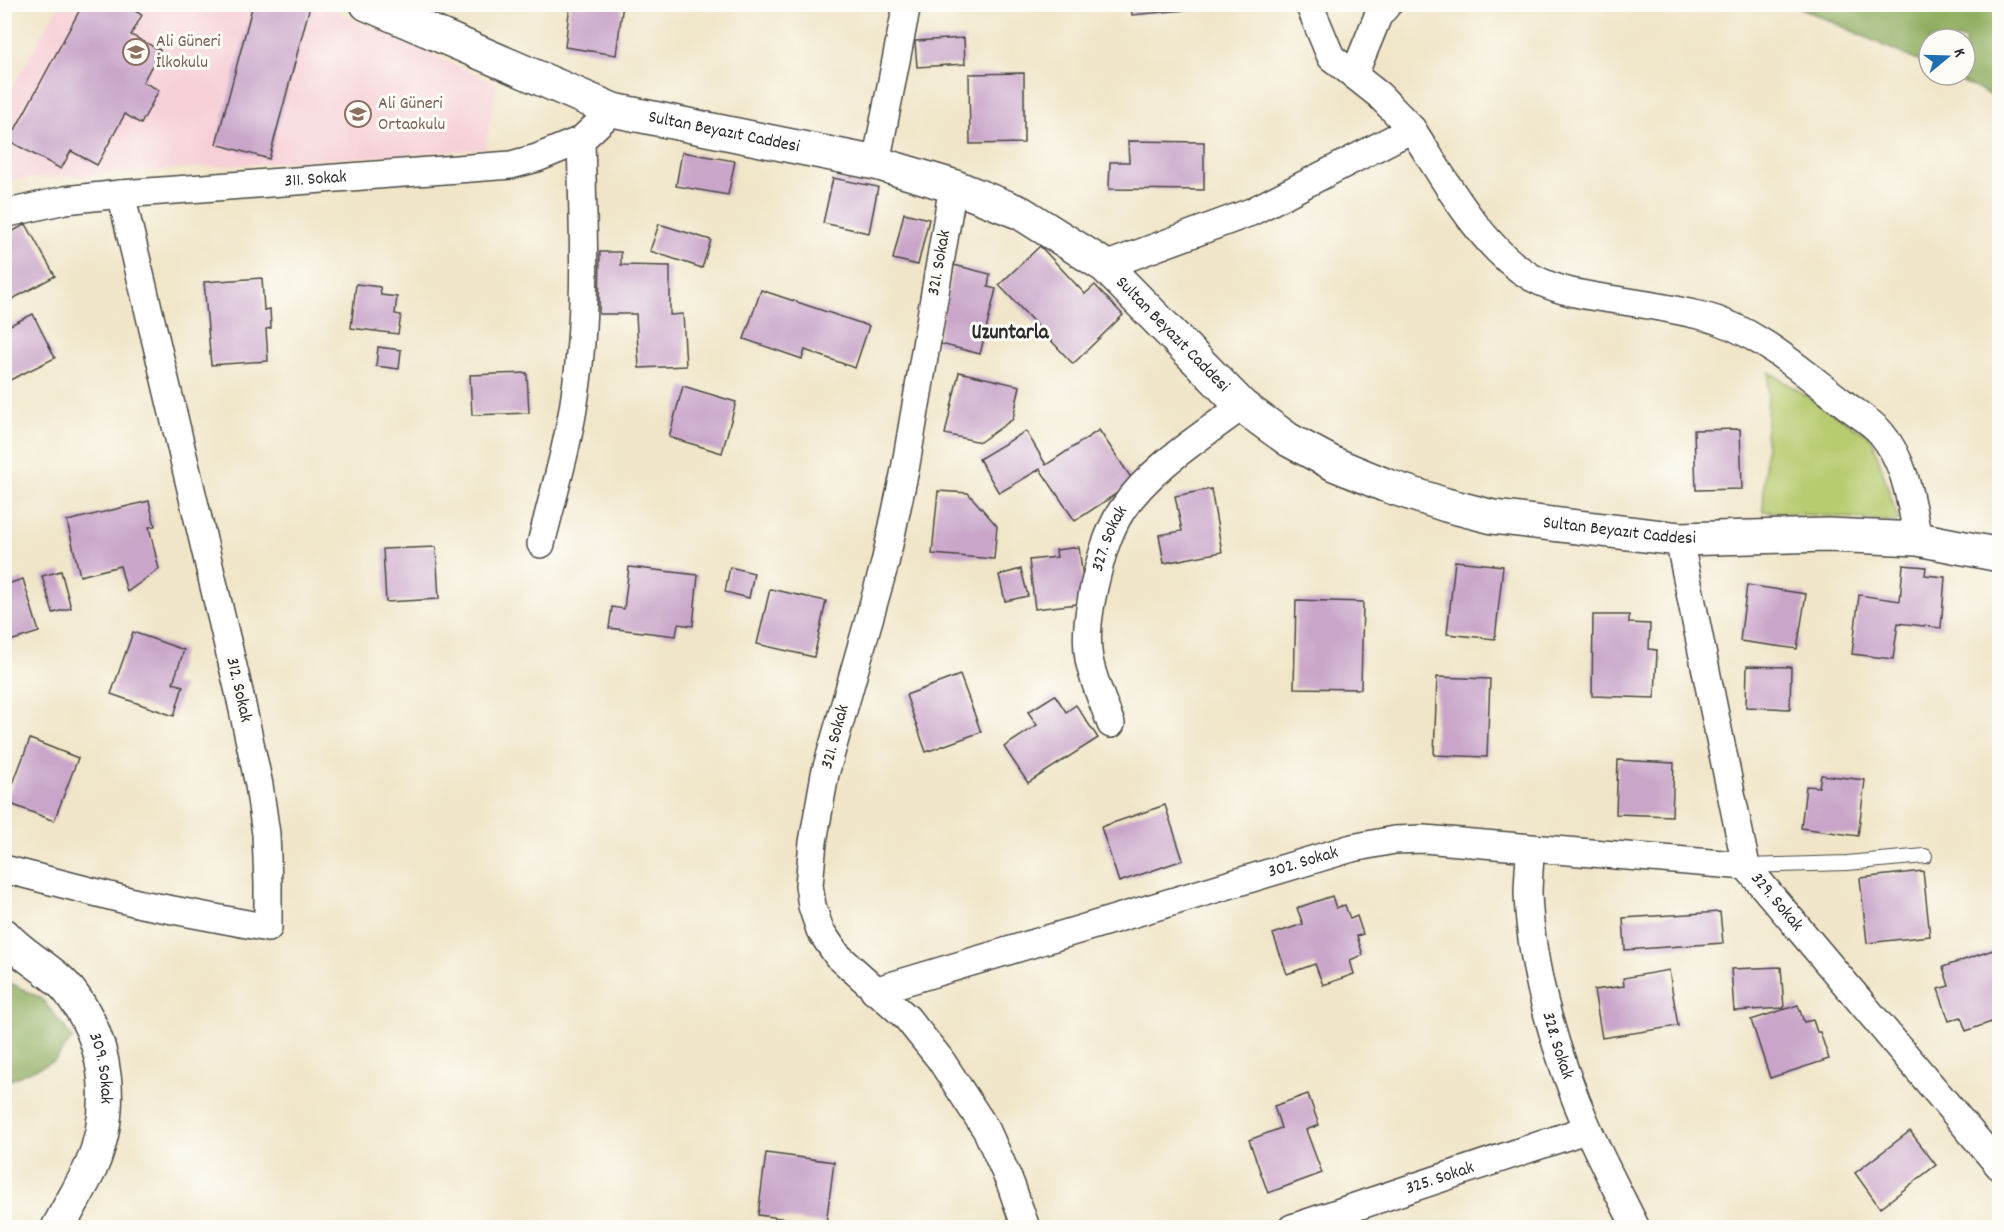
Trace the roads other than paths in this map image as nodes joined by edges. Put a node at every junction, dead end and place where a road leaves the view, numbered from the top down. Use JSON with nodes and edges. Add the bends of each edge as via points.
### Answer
{"nodes":[{"id":1,"x":367,"y":4,"type":"edge"},
{"id":2,"x":907,"y":4,"type":"edge"},
{"id":3,"x":1309,"y":4,"type":"edge"},
{"id":4,"x":1388,"y":4,"type":"edge"},
{"id":5,"x":1354,"y":75,"type":"junction"},
{"id":6,"x":613,"y":110,"type":"junction"},
{"id":7,"x":1412,"y":129,"type":"junction"},
{"id":8,"x":581,"y":140,"type":"junction"},
{"id":9,"x":876,"y":163,"type":"junction"},
{"id":10,"x":953,"y":186,"type":"junction"},
{"id":11,"x":121,"y":194,"type":"junction"},
{"id":12,"x":4,"y":214,"type":"edge"},
{"id":13,"x":1105,"y":266,"type":"junction"},
{"id":14,"x":1242,"y":406,"type":"junction"},
{"id":15,"x":1679,"y":539,"type":"junction"},
{"id":16,"x":1918,"y":539,"type":"junction"},
{"id":17,"x":541,"y":543,"type":"dead end"},
{"id":18,"x":2000,"y":555,"type":"edge"},
{"id":19,"x":1111,"y":724,"type":"dead end"},
{"id":20,"x":1530,"y":849,"type":"junction"},
{"id":21,"x":1924,"y":856,"type":"dead end"},
{"id":22,"x":1746,"y":866,"type":"junction"},
{"id":23,"x":4,"y":869,"type":"edge"},
{"id":24,"x":4,"y":935,"type":"edge"},
{"id":25,"x":874,"y":991,"type":"junction"},
{"id":26,"x":1588,"y":1129,"type":"junction"},
{"id":27,"x":2000,"y":1167,"type":"edge"},
{"id":28,"x":58,"y":1227,"type":"edge"},
{"id":29,"x":1026,"y":1227,"type":"edge"},
{"id":30,"x":1292,"y":1227,"type":"edge"},
{"id":31,"x":1636,"y":1227,"type":"edge"}],
"edges":[{"from":1,"to":6,"type":"street","name":"Sultan Beyazıt Caddesi"},
{"from":2,"to":9,"type":"street"},
{"from":3,"to":5,"type":"street","via":[[1330,57]]},
{"from":4,"to":5,"type":"street","via":[[1378,16]]},
{"from":5,"to":7,"type":"street"},
{"from":6,"to":8,"type":"street","name":"311. Sokak"},
{"from":6,"to":9,"type":"street","name":"Sultan Beyazıt Caddesi"},
{"from":7,"to":13,"type":"street","via":[[1251,212]]},
{"from":7,"to":16,"type":"street","via":[[1476,226],[1508,261],[1531,277],[1564,291],[1649,305],[1732,326],[1770,348],[1881,432],[1898,459]]},
{"from":8,"to":11,"type":"street","name":"311. Sokak","via":[[511,165]]},
{"from":8,"to":17,"type":"street","via":[[584,294],[578,380],[569,437]]},
{"from":9,"to":10,"type":"street","name":"Sultan Beyazıt Caddesi"},
{"from":10,"to":13,"type":"street","name":"Sultan Beyazıt Caddesi","via":[[1021,213]]},
{"from":10,"to":25,"type":"street","name":"321. Sokak","via":[[888,551],[825,774],[813,842],[809,885],[820,930],[837,955]]},
{"from":11,"to":12,"type":"street","name":"311. Sokak","via":[[65,200]]},
{"from":11,"to":23,"type":"street","name":"312. Sokak","via":[[259,784],[266,834],[268,928],[141,904]]},
{"from":13,"to":14,"type":"street","name":"Sultan Beyazıt Caddesi"},
{"from":14,"to":15,"type":"street","name":"Sultan Beyazıt Caddesi","via":[[1289,440],[1334,464],[1446,505],[1493,517]]},
{"from":14,"to":19,"type":"street","name":"327. Sokak","via":[[1162,467],[1122,510],[1112,530],[1098,571],[1087,636],[1089,661]]},
{"from":15,"to":16,"type":"street","name":"Sultan Beyazıt Caddesi","via":[[1828,535]]},
{"from":15,"to":22,"type":"street","name":"329. Sokak"},
{"from":16,"to":18,"type":"street","name":"Sultan Beyazıt Caddesi"},
{"from":20,"to":22,"type":"street","name":"302. Sokak"},
{"from":20,"to":25,"type":"street","name":"302. Sokak","via":[[1424,840],[1394,840],[1352,848]]},
{"from":20,"to":26,"type":"street","name":"328. Sokak","via":[[1528,893],[1540,981],[1557,1045]]},
{"from":21,"to":22,"type":"lane"},
{"from":22,"to":27,"type":"street","name":"329. Sokak"},
{"from":24,"to":28,"type":"street","name":"309. Sokak","via":[[73,994],[93,1029],[104,1068],[106,1100],[101,1135],[91,1166]]},
{"from":25,"to":29,"type":"street","name":"321. Sokak","via":[[907,1018],[940,1059],[987,1131]]},
{"from":26,"to":30,"type":"street","name":"325. Sokak"},
{"from":26,"to":31,"type":"street","name":"328. Sokak"}]}
